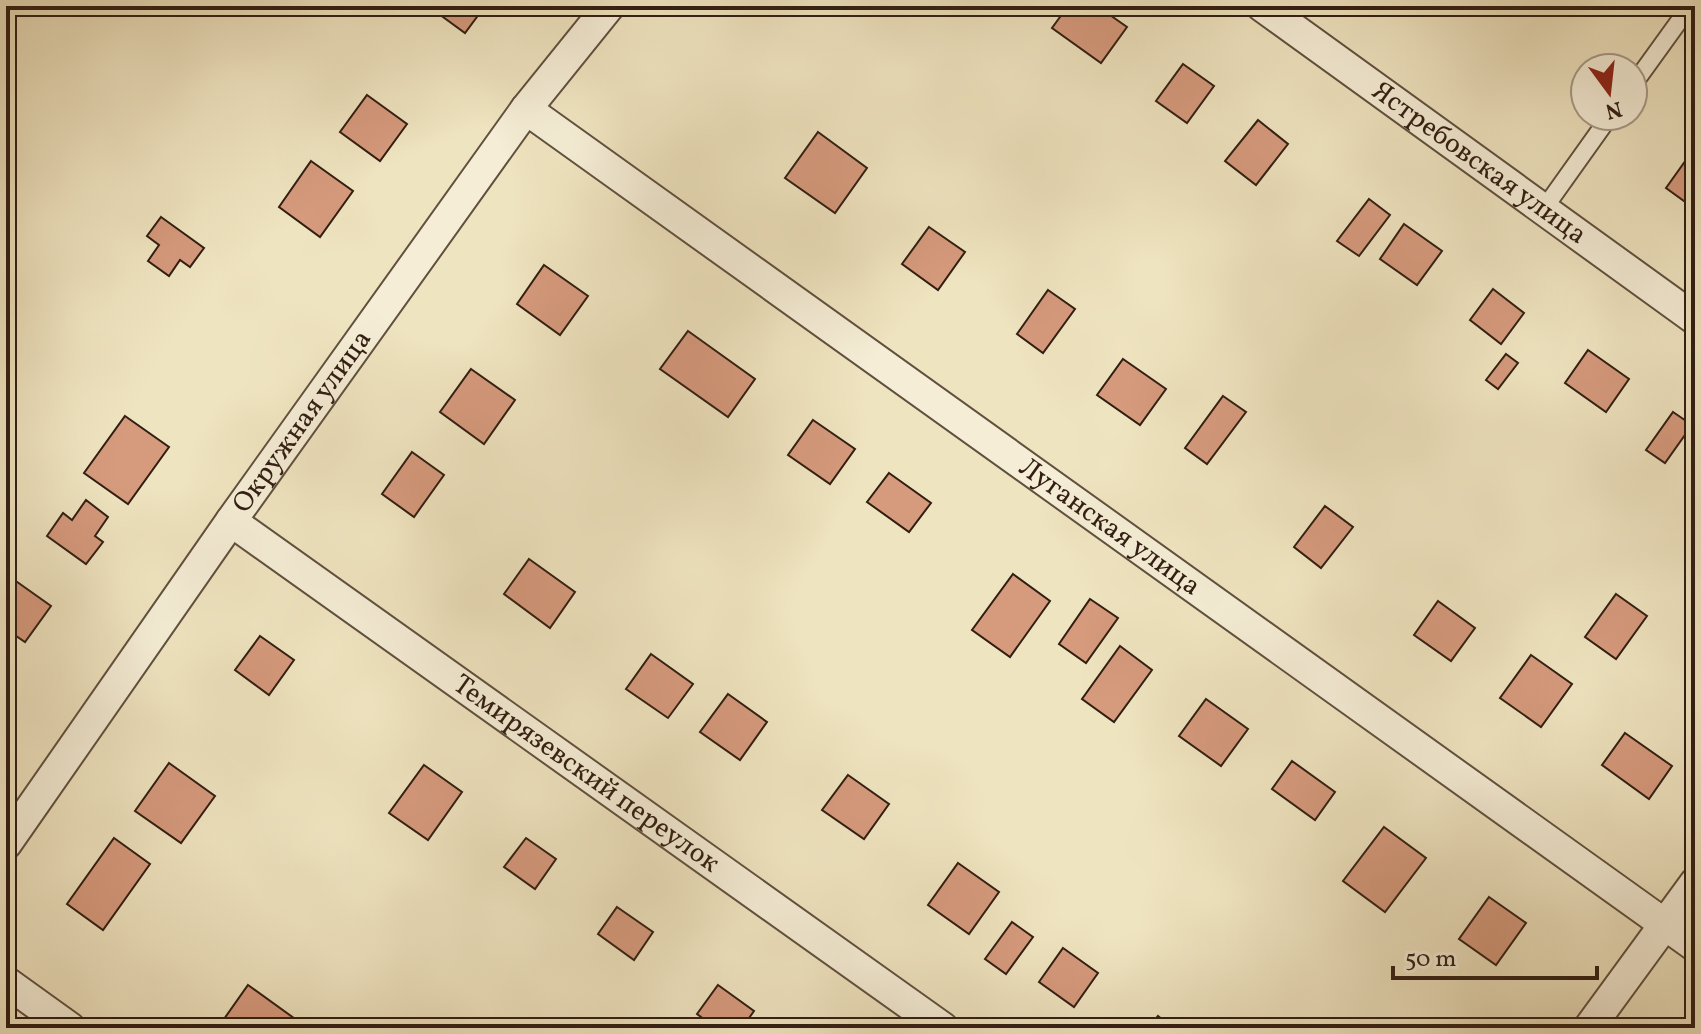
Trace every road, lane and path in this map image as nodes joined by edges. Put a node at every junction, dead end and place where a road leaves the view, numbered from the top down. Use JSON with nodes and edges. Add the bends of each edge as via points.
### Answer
{"nodes":[{"id":1,"x":609,"y":6,"type":"edge"},
{"id":2,"x":1262,"y":6,"type":"edge"},
{"id":3,"x":1690,"y":6,"type":"edge"},
{"id":4,"x":1649,"y":63,"type":"edge"},
{"id":5,"x":526,"y":109,"type":"junction"},
{"id":6,"x":1599,"y":132,"type":"edge"},
{"id":7,"x":1543,"y":210,"type":"junction"},
{"id":8,"x":1695,"y":319,"type":"edge"},
{"id":9,"x":231,"y":521,"type":"junction"},
{"id":10,"x":6,"y":844,"type":"edge"},
{"id":11,"x":1695,"y":883,"type":"edge"},
{"id":12,"x":1665,"y":925,"type":"junction"},
{"id":13,"x":1695,"y":946,"type":"edge"},
{"id":14,"x":6,"y":982,"type":"edge"},
{"id":15,"x":70,"y":1028,"type":"edge"},
{"id":16,"x":943,"y":1028,"type":"edge"},
{"id":17,"x":1589,"y":1028,"type":"edge"}],
"edges":[{"from":1,"to":5,"type":"street","name":"Окружная улица"},
{"from":2,"to":7,"type":"street","name":"Ястребовская улица"},
{"from":3,"to":4,"type":"lane"},
{"from":5,"to":9,"type":"street","name":"Окружная улица"},
{"from":5,"to":12,"type":"street","name":"Луганская улица"},
{"from":6,"to":7,"type":"lane"},
{"from":7,"to":8,"type":"street","name":"Ястребовская улица"},
{"from":9,"to":10,"type":"street","name":"Окружная улица"},
{"from":9,"to":16,"type":"street","name":"Темирязевский переулок"},
{"from":11,"to":12,"type":"street"},
{"from":12,"to":13,"type":"street","name":"Луганская улица"},
{"from":12,"to":17,"type":"street"},
{"from":14,"to":15,"type":"street"}]}
